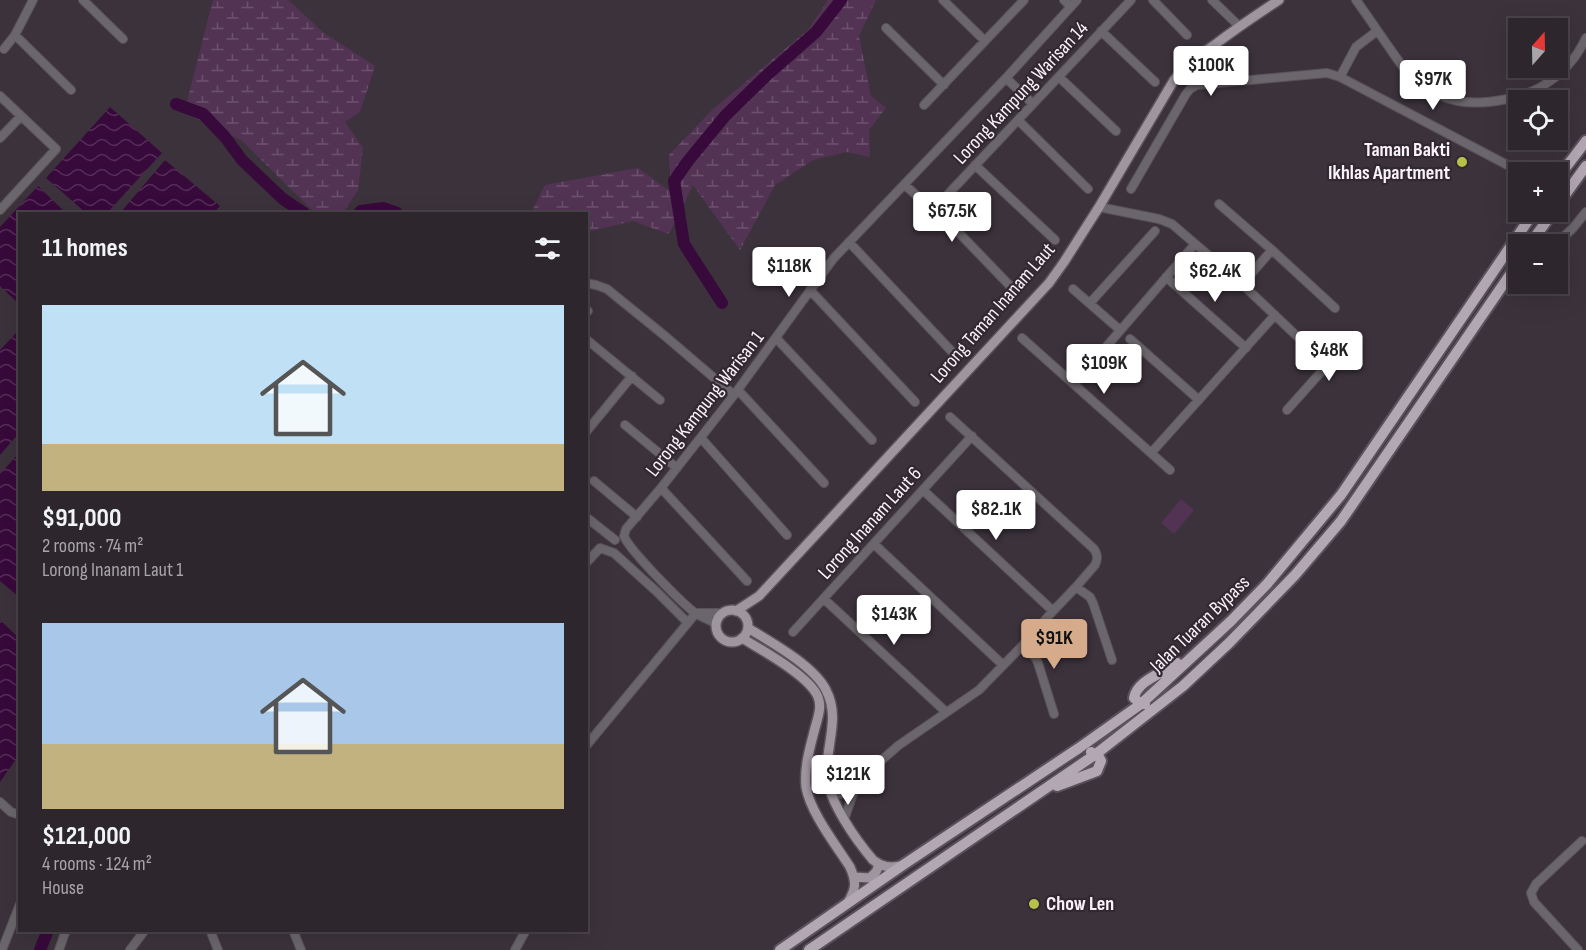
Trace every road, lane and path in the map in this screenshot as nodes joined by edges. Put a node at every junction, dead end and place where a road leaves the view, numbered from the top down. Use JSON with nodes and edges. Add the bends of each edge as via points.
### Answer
{"nodes":[{"id":1,"x":33,"y":0,"type":"edge"},
{"id":2,"x":83,"y":0,"type":"edge"},
{"id":3,"x":944,"y":0,"type":"edge"},
{"id":4,"x":1024,"y":0,"type":"edge"},
{"id":5,"x":1064,"y":0,"type":"edge"},
{"id":6,"x":1077,"y":0,"type":"edge"},
{"id":7,"x":1131,"y":0,"type":"edge"},
{"id":8,"x":1153,"y":0,"type":"edge"},
{"id":9,"x":1212,"y":0,"type":"edge"},
{"id":10,"x":1279,"y":0,"type":"edge"},
{"id":11,"x":1356,"y":0,"type":"edge"},
{"id":12,"x":1071,"y":7,"type":"junction"},
{"id":13,"x":1239,"y":26,"type":"junction"},
{"id":14,"x":886,"y":28,"type":"dead end"},
{"id":15,"x":1101,"y":31,"type":"junction"},
{"id":16,"x":1377,"y":31,"type":"junction"},
{"id":17,"x":15,"y":35,"type":"junction"},
{"id":18,"x":1187,"y":35,"type":"dead end"},
{"id":19,"x":1586,"y":38,"type":"edge"},
{"id":20,"x":123,"y":39,"type":"dead end"},
{"id":21,"x":985,"y":40,"type":"junction"},
{"id":22,"x":4,"y":49,"type":"dead end"},
{"id":23,"x":1059,"y":77,"type":"junction"},
{"id":24,"x":1340,"y":77,"type":"junction"},
{"id":25,"x":1006,"y":78,"type":"junction"},
{"id":26,"x":1155,"y":82,"type":"dead end"},
{"id":27,"x":944,"y":85,"type":"junction"},
{"id":28,"x":71,"y":90,"type":"dead end"},
{"id":29,"x":0,"y":96,"type":"edge"},
{"id":30,"x":1033,"y":104,"type":"junction"},
{"id":31,"x":924,"y":105,"type":"dead end"},
{"id":32,"x":21,"y":116,"type":"junction"},
{"id":33,"x":1018,"y":120,"type":"junction"},
{"id":34,"x":1116,"y":131,"type":"dead end"},
{"id":35,"x":0,"y":138,"type":"edge"},
{"id":36,"x":1586,"y":141,"type":"edge"},
{"id":37,"x":975,"y":165,"type":"junction"},
{"id":38,"x":1508,"y":165,"type":"edge"},
{"id":39,"x":1568,"y":165,"type":"edge"},
{"id":40,"x":1586,"y":166,"type":"edge"},
{"id":41,"x":905,"y":185,"type":"junction"},
{"id":42,"x":1088,"y":189,"type":"dead end"},
{"id":43,"x":1131,"y":189,"type":"dead end"},
{"id":44,"x":1568,"y":191,"type":"edge"},
{"id":45,"x":1219,"y":204,"type":"dead end"},
{"id":46,"x":1099,"y":207,"type":"junction"},
{"id":47,"x":935,"y":208,"type":"junction"},
{"id":48,"x":0,"y":210,"type":"edge"},
{"id":49,"x":1586,"y":212,"type":"edge"},
{"id":50,"x":1527,"y":222,"type":"edge"},
{"id":51,"x":1155,"y":231,"type":"dead end"},
{"id":52,"x":1568,"y":235,"type":"edge"},
{"id":53,"x":1055,"y":240,"type":"dead end"},
{"id":54,"x":849,"y":242,"type":"junction"},
{"id":55,"x":1196,"y":244,"type":"junction"},
{"id":56,"x":1272,"y":250,"type":"junction"},
{"id":57,"x":794,"y":264,"type":"dead end"},
{"id":58,"x":1166,"y":277,"type":"junction"},
{"id":59,"x":1508,"y":277,"type":"edge"},
{"id":60,"x":817,"y":281,"type":"junction"},
{"id":61,"x":588,"y":283,"type":"edge"},
{"id":62,"x":1242,"y":284,"type":"junction"},
{"id":63,"x":1013,"y":289,"type":"dead end"},
{"id":64,"x":1073,"y":289,"type":"dead end"},
{"id":65,"x":810,"y":290,"type":"junction"},
{"id":66,"x":1090,"y":303,"type":"junction"},
{"id":67,"x":1335,"y":308,"type":"dead end"},
{"id":68,"x":1275,"y":315,"type":"junction"},
{"id":69,"x":1120,"y":330,"type":"junction"},
{"id":70,"x":776,"y":338,"type":"junction"},
{"id":71,"x":1022,"y":338,"type":"dead end"},
{"id":72,"x":1130,"y":339,"type":"dead end"},
{"id":73,"x":588,"y":341,"type":"edge"},
{"id":74,"x":1246,"y":348,"type":"junction"},
{"id":75,"x":956,"y":356,"type":"dead end"},
{"id":76,"x":632,"y":376,"type":"junction"},
{"id":77,"x":1074,"y":384,"type":"junction"},
{"id":78,"x":736,"y":393,"type":"junction"},
{"id":79,"x":660,"y":399,"type":"dead end"},
{"id":80,"x":1199,"y":400,"type":"junction"},
{"id":81,"x":915,"y":402,"type":"dead end"},
{"id":82,"x":593,"y":406,"type":"dead end"},
{"id":83,"x":1287,"y":410,"type":"dead end"},
{"id":84,"x":602,"y":413,"type":"junction"},
{"id":85,"x":950,"y":417,"type":"dead end"},
{"id":86,"x":625,"y":425,"type":"dead end"},
{"id":87,"x":588,"y":430,"type":"edge"},
{"id":88,"x":972,"y":436,"type":"junction"},
{"id":89,"x":701,"y":438,"type":"junction"},
{"id":90,"x":872,"y":440,"type":"dead end"},
{"id":91,"x":1151,"y":453,"type":"junction"},
{"id":92,"x":677,"y":468,"type":"junction"},
{"id":93,"x":1170,"y":470,"type":"dead end"},
{"id":94,"x":594,"y":481,"type":"dead end"},
{"id":95,"x":824,"y":483,"type":"dead end"},
{"id":96,"x":661,"y":488,"type":"junction"},
{"id":97,"x":923,"y":490,"type":"junction"},
{"id":98,"x":637,"y":517,"type":"junction"},
{"id":99,"x":588,"y":519,"type":"edge"},
{"id":100,"x":788,"y":535,"type":"dead end"},
{"id":101,"x":615,"y":540,"type":"dead end"},
{"id":102,"x":874,"y":544,"type":"junction"},
{"id":103,"x":588,"y":561,"type":"edge"},
{"id":104,"x":747,"y":581,"type":"dead end"},
{"id":105,"x":1076,"y":587,"type":"junction"},
{"id":106,"x":759,"y":596,"type":"junction"},
{"id":107,"x":824,"y":599,"type":"junction"},
{"id":108,"x":736,"y":611,"type":"junction"},
{"id":109,"x":1053,"y":611,"type":"junction"},
{"id":110,"x":696,"y":613,"type":"junction"},
{"id":111,"x":722,"y":614,"type":"junction"},
{"id":112,"x":747,"y":623,"type":"junction"},
{"id":113,"x":688,"y":624,"type":"junction"},
{"id":114,"x":716,"y":624,"type":"junction"},
{"id":115,"x":793,"y":632,"type":"dead end"},
{"id":116,"x":742,"y":638,"type":"junction"},
{"id":117,"x":1022,"y":646,"type":"junction"},
{"id":118,"x":1113,"y":660,"type":"dead end"},
{"id":119,"x":1004,"y":665,"type":"junction"},
{"id":120,"x":1183,"y":686,"type":"junction"},
{"id":121,"x":1141,"y":704,"type":"junction"},
{"id":122,"x":946,"y":712,"type":"junction"},
{"id":123,"x":1054,"y":714,"type":"dead end"},
{"id":124,"x":588,"y":744,"type":"edge"},
{"id":125,"x":1079,"y":748,"type":"junction"},
{"id":126,"x":1096,"y":754,"type":"junction"},
{"id":127,"x":855,"y":787,"type":"junction"},
{"id":128,"x":831,"y":794,"type":"junction"},
{"id":129,"x":0,"y":802,"type":"edge"},
{"id":130,"x":18,"y":814,"type":"edge"},
{"id":131,"x":844,"y":820,"type":"junction"},
{"id":132,"x":1582,"y":841,"type":"dead end"},
{"id":133,"x":879,"y":865,"type":"junction"},
{"id":134,"x":903,"y":865,"type":"junction"},
{"id":135,"x":855,"y":877,"type":"junction"},
{"id":136,"x":846,"y":906,"type":"junction"},
{"id":137,"x":18,"y":909,"type":"edge"},
{"id":138,"x":65,"y":932,"type":"edge"},
{"id":139,"x":141,"y":932,"type":"edge"},
{"id":140,"x":211,"y":932,"type":"edge"},
{"id":141,"x":294,"y":932,"type":"edge"},
{"id":142,"x":525,"y":932,"type":"edge"},
{"id":143,"x":2,"y":950,"type":"edge"},
{"id":144,"x":59,"y":950,"type":"edge"},
{"id":145,"x":130,"y":950,"type":"edge"},
{"id":146,"x":218,"y":950,"type":"edge"},
{"id":147,"x":301,"y":950,"type":"edge"},
{"id":148,"x":515,"y":950,"type":"edge"},
{"id":149,"x":780,"y":950,"type":"edge"},
{"id":150,"x":809,"y":950,"type":"edge"},
{"id":151,"x":1578,"y":950,"type":"edge"}],
"edges":[{"from":1,"to":17,"type":"street"},
{"from":2,"to":20,"type":"street"},
{"from":3,"to":21,"type":"street"},
{"from":4,"to":21,"type":"street"},
{"from":5,"to":12,"type":"street"},
{"from":6,"to":12,"type":"street","name":"Lorong Kampung Warisan 1"},
{"from":7,"to":15,"type":"street","name":"Lorong Kampung Warisan 14"},
{"from":8,"to":18,"type":"street"},
{"from":9,"to":13,"type":"street"},
{"from":10,"to":13,"type":"main road","name":"Lorong Taman Inanam Laut"},
{"from":11,"to":16,"type":"street"},
{"from":12,"to":25,"type":"street","name":"Lorong Kampung Warisan 1"},
{"from":13,"to":46,"type":"main road","name":"Lorong Taman Inanam Laut","via":[[1174,80]]},
{"from":14,"to":27,"type":"street"},
{"from":15,"to":23,"type":"street","name":"Lorong Kampung Warisan 14"},
{"from":15,"to":26,"type":"street"},
{"from":16,"to":19,"type":"street","via":[[1415,80],[1438,95],[1460,102],[1499,100],[1546,84],[1571,63]]},
{"from":16,"to":24,"type":"street","via":[[1356,47]]},
{"from":17,"to":22,"type":"street"},
{"from":17,"to":28,"type":"street"},
{"from":21,"to":27,"type":"street"},
{"from":23,"to":30,"type":"street","name":"Lorong Kampung Warisan 14"},
{"from":23,"to":34,"type":"street"},
{"from":24,"to":38,"type":"street"},
{"from":24,"to":43,"type":"street","via":[[1328,73],[1197,85],[1185,94]]},
{"from":25,"to":30,"type":"street"},
{"from":25,"to":41,"type":"street","name":"Lorong Kampung Warisan 1"},
{"from":27,"to":31,"type":"street"},
{"from":29,"to":32,"type":"street"},
{"from":30,"to":33,"type":"street","name":"Lorong Kampung Warisan 14"},
{"from":32,"to":35,"type":"street"},
{"from":32,"to":48,"type":"street","via":[[56,149]]},
{"from":33,"to":37,"type":"street","name":"Lorong Kampung Warisan 14"},
{"from":33,"to":42,"type":"street"},
{"from":36,"to":39,"type":"highway"},
{"from":37,"to":47,"type":"street","name":"Lorong Kampung Warisan 14"},
{"from":37,"to":53,"type":"street"},
{"from":40,"to":44,"type":"highway"},
{"from":41,"to":47,"type":"street"},
{"from":41,"to":54,"type":"street","name":"Lorong Kampung Warisan 1"},
{"from":45,"to":56,"type":"street"},
{"from":46,"to":55,"type":"street","via":[[1166,221]]},
{"from":46,"to":106,"type":"main road","name":"Lorong Taman Inanam Laut","via":[[1041,292]]},
{"from":47,"to":63,"type":"street"},
{"from":49,"to":52,"type":"street"},
{"from":50,"to":121,"type":"highway","name":"Jalan Tuaran Bypass","via":[[1341,495],[1267,584],[1207,645],[1140,686],[1134,698]]},
{"from":51,"to":66,"type":"street"},
{"from":54,"to":60,"type":"street","name":"Lorong Kampung Warisan 1"},
{"from":54,"to":75,"type":"street"},
{"from":55,"to":58,"type":"street"},
{"from":55,"to":62,"type":"street"},
{"from":56,"to":62,"type":"street"},
{"from":56,"to":67,"type":"street"},
{"from":57,"to":60,"type":"street"},
{"from":58,"to":69,"type":"street"},
{"from":58,"to":74,"type":"street"},
{"from":59,"to":120,"type":"highway","name":"Jalan Tuaran Bypass","via":[[1341,521],[1274,597]]},
{"from":60,"to":65,"type":"street","name":"Lorong Kampung Warisan 1"},
{"from":61,"to":78,"type":"street","via":[[606,289]]},
{"from":62,"to":68,"type":"street"},
{"from":64,"to":66,"type":"street"},
{"from":65,"to":70,"type":"street","name":"Lorong Kampung Warisan 1"},
{"from":65,"to":81,"type":"street"},
{"from":66,"to":69,"type":"street"},
{"from":68,"to":74,"type":"street"},
{"from":68,"to":83,"type":"street","via":[[1322,360],[1323,368]]},
{"from":69,"to":77,"type":"street"},
{"from":70,"to":78,"type":"street","name":"Lorong Kampung Warisan 1"},
{"from":70,"to":90,"type":"street"},
{"from":71,"to":77,"type":"street"},
{"from":72,"to":80,"type":"street"},
{"from":73,"to":76,"type":"street"},
{"from":74,"to":80,"type":"street"},
{"from":76,"to":79,"type":"street"},
{"from":76,"to":84,"type":"street"},
{"from":77,"to":91,"type":"street"},
{"from":78,"to":89,"type":"street","name":"Lorong Kampung Warisan 1"},
{"from":78,"to":95,"type":"street"},
{"from":80,"to":91,"type":"street"},
{"from":82,"to":84,"type":"street"},
{"from":84,"to":87,"type":"street"},
{"from":85,"to":88,"type":"street"},
{"from":86,"to":92,"type":"street"},
{"from":88,"to":97,"type":"street","name":"Lorong Inanam Laut 6"},
{"from":88,"to":105,"type":"street","via":[[1094,549],[1098,556],[1095,565]]},
{"from":89,"to":92,"type":"street","name":"Lorong Kampung Warisan 1"},
{"from":89,"to":100,"type":"street"},
{"from":91,"to":93,"type":"street"},
{"from":92,"to":96,"type":"street","name":"Lorong Kampung Warisan 1"},
{"from":94,"to":98,"type":"street"},
{"from":96,"to":98,"type":"street","name":"Lorong Kampung Warisan 1"},
{"from":96,"to":104,"type":"street"},
{"from":97,"to":102,"type":"street","name":"Lorong Inanam Laut 6"},
{"from":97,"to":109,"type":"street"},
{"from":98,"to":110,"type":"street","name":"Lorong Kampung Warisan 1","via":[[625,532],[628,543]]},
{"from":99,"to":101,"type":"street"},
{"from":102,"to":107,"type":"street","name":"Lorong Inanam Laut 6"},
{"from":102,"to":119,"type":"street"},
{"from":103,"to":113,"type":"street","via":[[600,548],[614,553]]},
{"from":105,"to":109,"type":"street"},
{"from":105,"to":118,"type":"street","via":[[1090,597]]},
{"from":106,"to":108,"type":"main road","name":"Lorong Taman Inanam Laut"},
{"from":106,"to":112,"type":"main road"},
{"from":107,"to":115,"type":"street","name":"Lorong Inanam Laut 6"},
{"from":107,"to":122,"type":"street"},
{"from":108,"to":111,"type":"main road"},
{"from":108,"to":112,"type":"main road"},
{"from":109,"to":117,"type":"street"},
{"from":110,"to":111,"type":"street"},
{"from":110,"to":113,"type":"street"},
{"from":110,"to":114,"type":"street","name":"Lorong Kampung Warisan 1"},
{"from":111,"to":114,"type":"main road"},
{"from":112,"to":116,"type":"main road"},
{"from":112,"to":128,"type":"main road","via":[[817,676],[826,690],[833,709],[827,776]]},
{"from":113,"to":124,"type":"street"},
{"from":114,"to":116,"type":"main road","via":[[724,640]]},
{"from":116,"to":135,"type":"main road","via":[[808,683],[818,698],[820,713],[806,771],[807,790],[813,809]]},
{"from":117,"to":119,"type":"street"},
{"from":117,"to":123,"type":"street","via":[[1038,663]]},
{"from":119,"to":122,"type":"street","via":[[979,690]]},
{"from":120,"to":121,"type":"highway"},
{"from":120,"to":126,"type":"highway","name":"Jalan Tuaran Bypass"},
{"from":121,"to":125,"type":"highway"},
{"from":122,"to":127,"type":"street","via":[[898,745]]},
{"from":125,"to":126,"type":"highway"},
{"from":125,"to":134,"type":"highway"},
{"from":126,"to":150,"type":"highway","via":[[1101,761],[1097,771],[1045,790]]},
{"from":127,"to":128,"type":"street","via":[[844,794]]},
{"from":127,"to":131,"type":"street"},
{"from":128,"to":131,"type":"main road"},
{"from":129,"to":130,"type":"street"},
{"from":131,"to":133,"type":"main road"},
{"from":132,"to":151,"type":"street","via":[[1531,893],[1534,902]]},
{"from":133,"to":134,"type":"main road"},
{"from":133,"to":135,"type":"main road","via":[[870,878]]},
{"from":134,"to":136,"type":"highway"},
{"from":135,"to":136,"type":"main road"},
{"from":136,"to":149,"type":"highway"},
{"from":137,"to":143,"type":"street"},
{"from":138,"to":144,"type":"street"},
{"from":139,"to":145,"type":"street"},
{"from":140,"to":146,"type":"street"},
{"from":141,"to":147,"type":"street"},
{"from":142,"to":148,"type":"street"}]}
